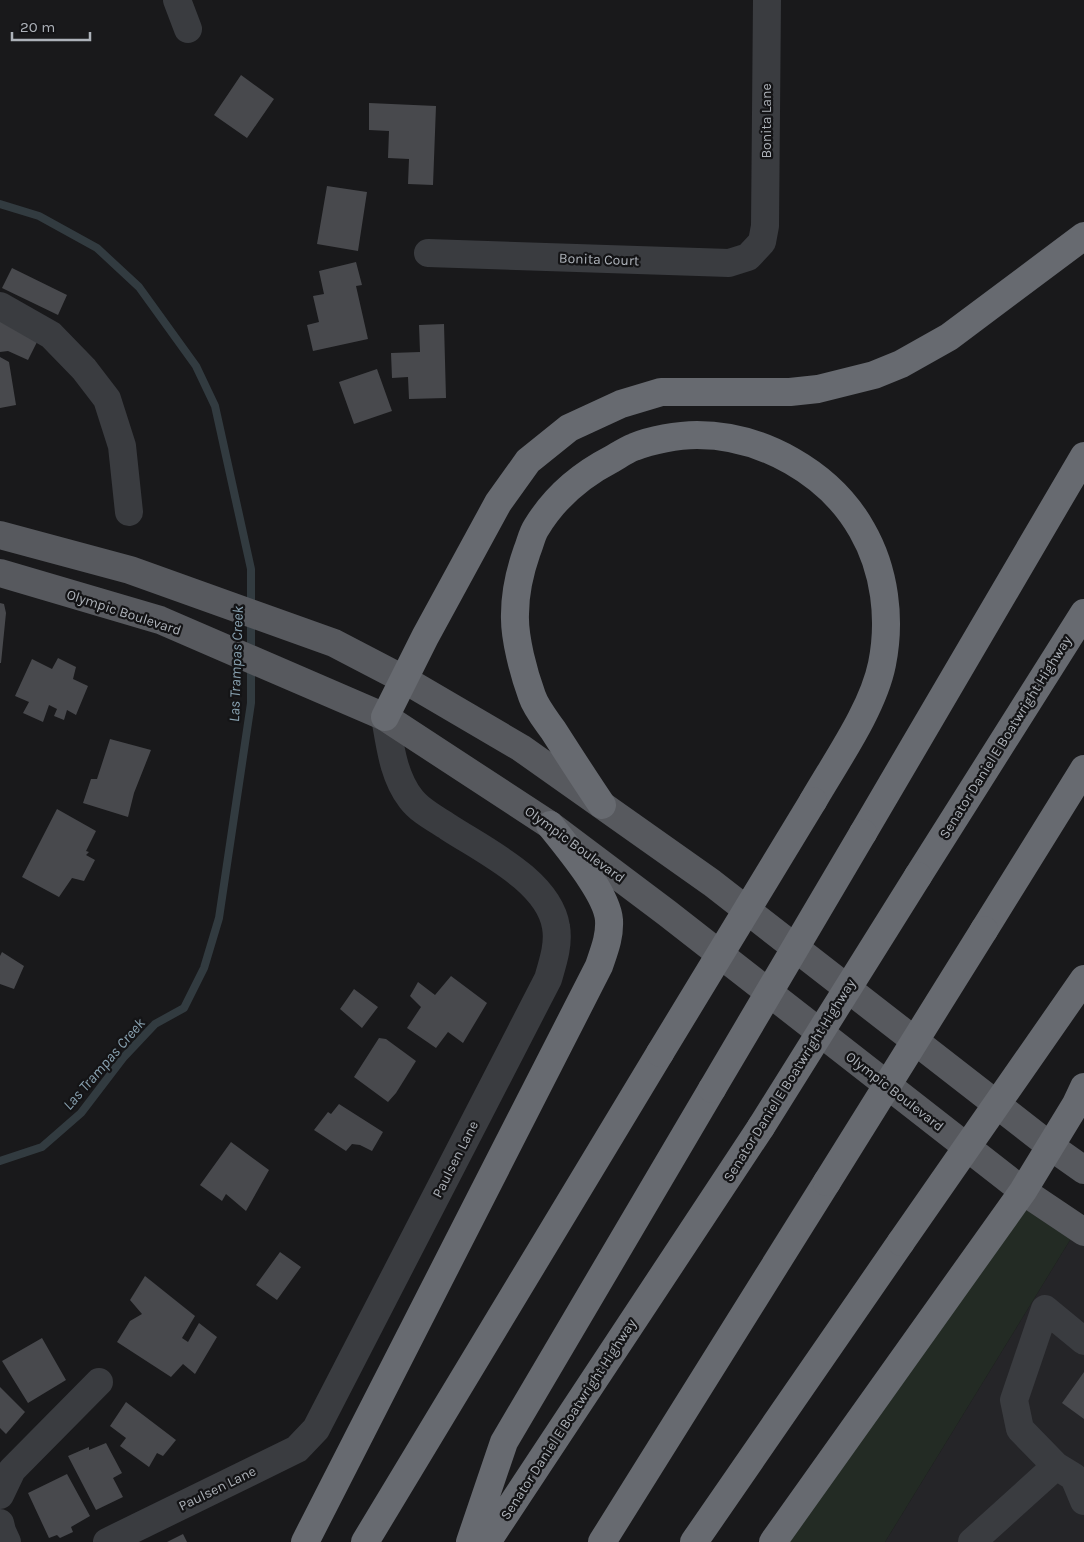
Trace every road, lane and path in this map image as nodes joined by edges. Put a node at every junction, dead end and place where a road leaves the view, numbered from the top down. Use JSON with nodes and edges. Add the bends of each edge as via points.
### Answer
{"nodes":[{"id":1,"x":177,"y":0,"type":"edge"},
{"id":2,"x":767,"y":0,"type":"edge"},
{"id":3,"x":188,"y":29,"type":"dead end"},
{"id":4,"x":1083,"y":237,"type":"edge"},
{"id":5,"x":762,"y":242,"type":"joint"},
{"id":6,"x":428,"y":253,"type":"dead end"},
{"id":7,"x":0,"y":306,"type":"edge"},
{"id":8,"x":1084,"y":456,"type":"edge"},
{"id":9,"x":129,"y":512,"type":"dead end"},
{"id":10,"x":0,"y":535,"type":"edge"},
{"id":11,"x":0,"y":573,"type":"edge"},
{"id":12,"x":1084,"y":612,"type":"edge"},
{"id":13,"x":405,"y":680,"type":"junction"},
{"id":14,"x":385,"y":717,"type":"junction"},
{"id":15,"x":1084,"y":769,"type":"edge"},
{"id":16,"x":602,"y":805,"type":"junction"},
{"id":17,"x":550,"y":825,"type":"junction"},
{"id":18,"x":1084,"y":979,"type":"edge"},
{"id":19,"x":1084,"y":1086,"type":"edge"},
{"id":20,"x":1050,"y":1146,"type":"junction"},
{"id":21,"x":1084,"y":1170,"type":"edge"},
{"id":22,"x":1023,"y":1191,"type":"junction"},
{"id":23,"x":1084,"y":1232,"type":"edge"},
{"id":24,"x":1084,"y":1341,"type":"edge"},
{"id":25,"x":99,"y":1382,"type":"dead end"},
{"id":26,"x":1056,"y":1466,"type":"junction"},
{"id":27,"x":0,"y":1495,"type":"edge"},
{"id":28,"x":1084,"y":1501,"type":"edge"},
{"id":29,"x":0,"y":1523,"type":"edge"},
{"id":30,"x":7,"y":1542,"type":"edge"},
{"id":31,"x":107,"y":1542,"type":"edge"},
{"id":32,"x":305,"y":1542,"type":"edge"},
{"id":33,"x":365,"y":1542,"type":"edge"},
{"id":34,"x":470,"y":1542,"type":"edge"},
{"id":35,"x":487,"y":1542,"type":"edge"},
{"id":36,"x":602,"y":1542,"type":"edge"},
{"id":37,"x":694,"y":1542,"type":"edge"},
{"id":38,"x":773,"y":1542,"type":"edge"},
{"id":39,"x":972,"y":1542,"type":"edge"}],
"edges":[{"from":1,"to":3,"type":"street"},
{"from":2,"to":5,"type":"street","name":"Bonita Lane","via":[[765,226]]},
{"from":4,"to":13,"type":"highway","via":[[949,337],[874,375],[818,389],[790,392],[661,392],[621,404],[569,428],[528,461],[498,503]]},
{"from":5,"to":6,"type":"street","name":"Bonita Court","via":[[748,257],[729,264]]},
{"from":7,"to":9,"type":"street","via":[[51,335],[107,398],[122,446]]},
{"from":8,"to":34,"type":"highway","bridge":true,"via":[[504,1442]]},
{"from":10,"to":13,"type":"main road","via":[[130,570],[334,644]]},
{"from":11,"to":14,"type":"main road","name":"Olympic Boulevard","via":[[160,620]]},
{"from":12,"to":35,"type":"highway","name":"Senator Daniel E Boatwright Highway","bridge":true,"via":[[760,1127]]},
{"from":13,"to":14,"type":"highway"},
{"from":13,"to":16,"type":"main road","via":[[521,748]]},
{"from":14,"to":17,"type":"main road","name":"Olympic Boulevard"},
{"from":14,"to":31,"type":"street","name":"Paulsen Lane","via":[[394,762],[402,786],[412,801],[534,885],[550,905],[556,927],[556,954],[548,979],[316,1429],[297,1449]]},
{"from":15,"to":36,"type":"highway","bridge":true},
{"from":16,"to":20,"type":"main road","via":[[712,883]]},
{"from":16,"to":33,"type":"highway","bridge":true,"via":[[532,699],[520,655],[514,615],[520,572],[535,529],[559,497],[591,470],[634,447],[673,437],[697,435],[771,450],[811,473],[829,488],[851,513],[871,547],[885,598],[887,620],[876,687],[813,801]]},
{"from":17,"to":22,"type":"main road","name":"Olympic Boulevard","via":[[667,912]]},
{"from":17,"to":32,"type":"highway","via":[[601,896],[609,919],[608,942],[599,966]]},
{"from":18,"to":37,"type":"highway","bridge":true},
{"from":19,"to":20,"type":"highway"},
{"from":20,"to":21,"type":"main road"},
{"from":20,"to":22,"type":"highway"},
{"from":22,"to":23,"type":"main road","name":"Olympic Boulevard"},
{"from":22,"to":38,"type":"highway"},
{"from":24,"to":26,"type":"street","via":[[1046,1310],[1014,1400],[1020,1429]]},
{"from":25,"to":27,"type":"street","via":[[12,1470]]},
{"from":26,"to":28,"type":"street","via":[[1074,1477]]},
{"from":26,"to":39,"type":"street"},
{"from":29,"to":30,"type":"street"}]}
